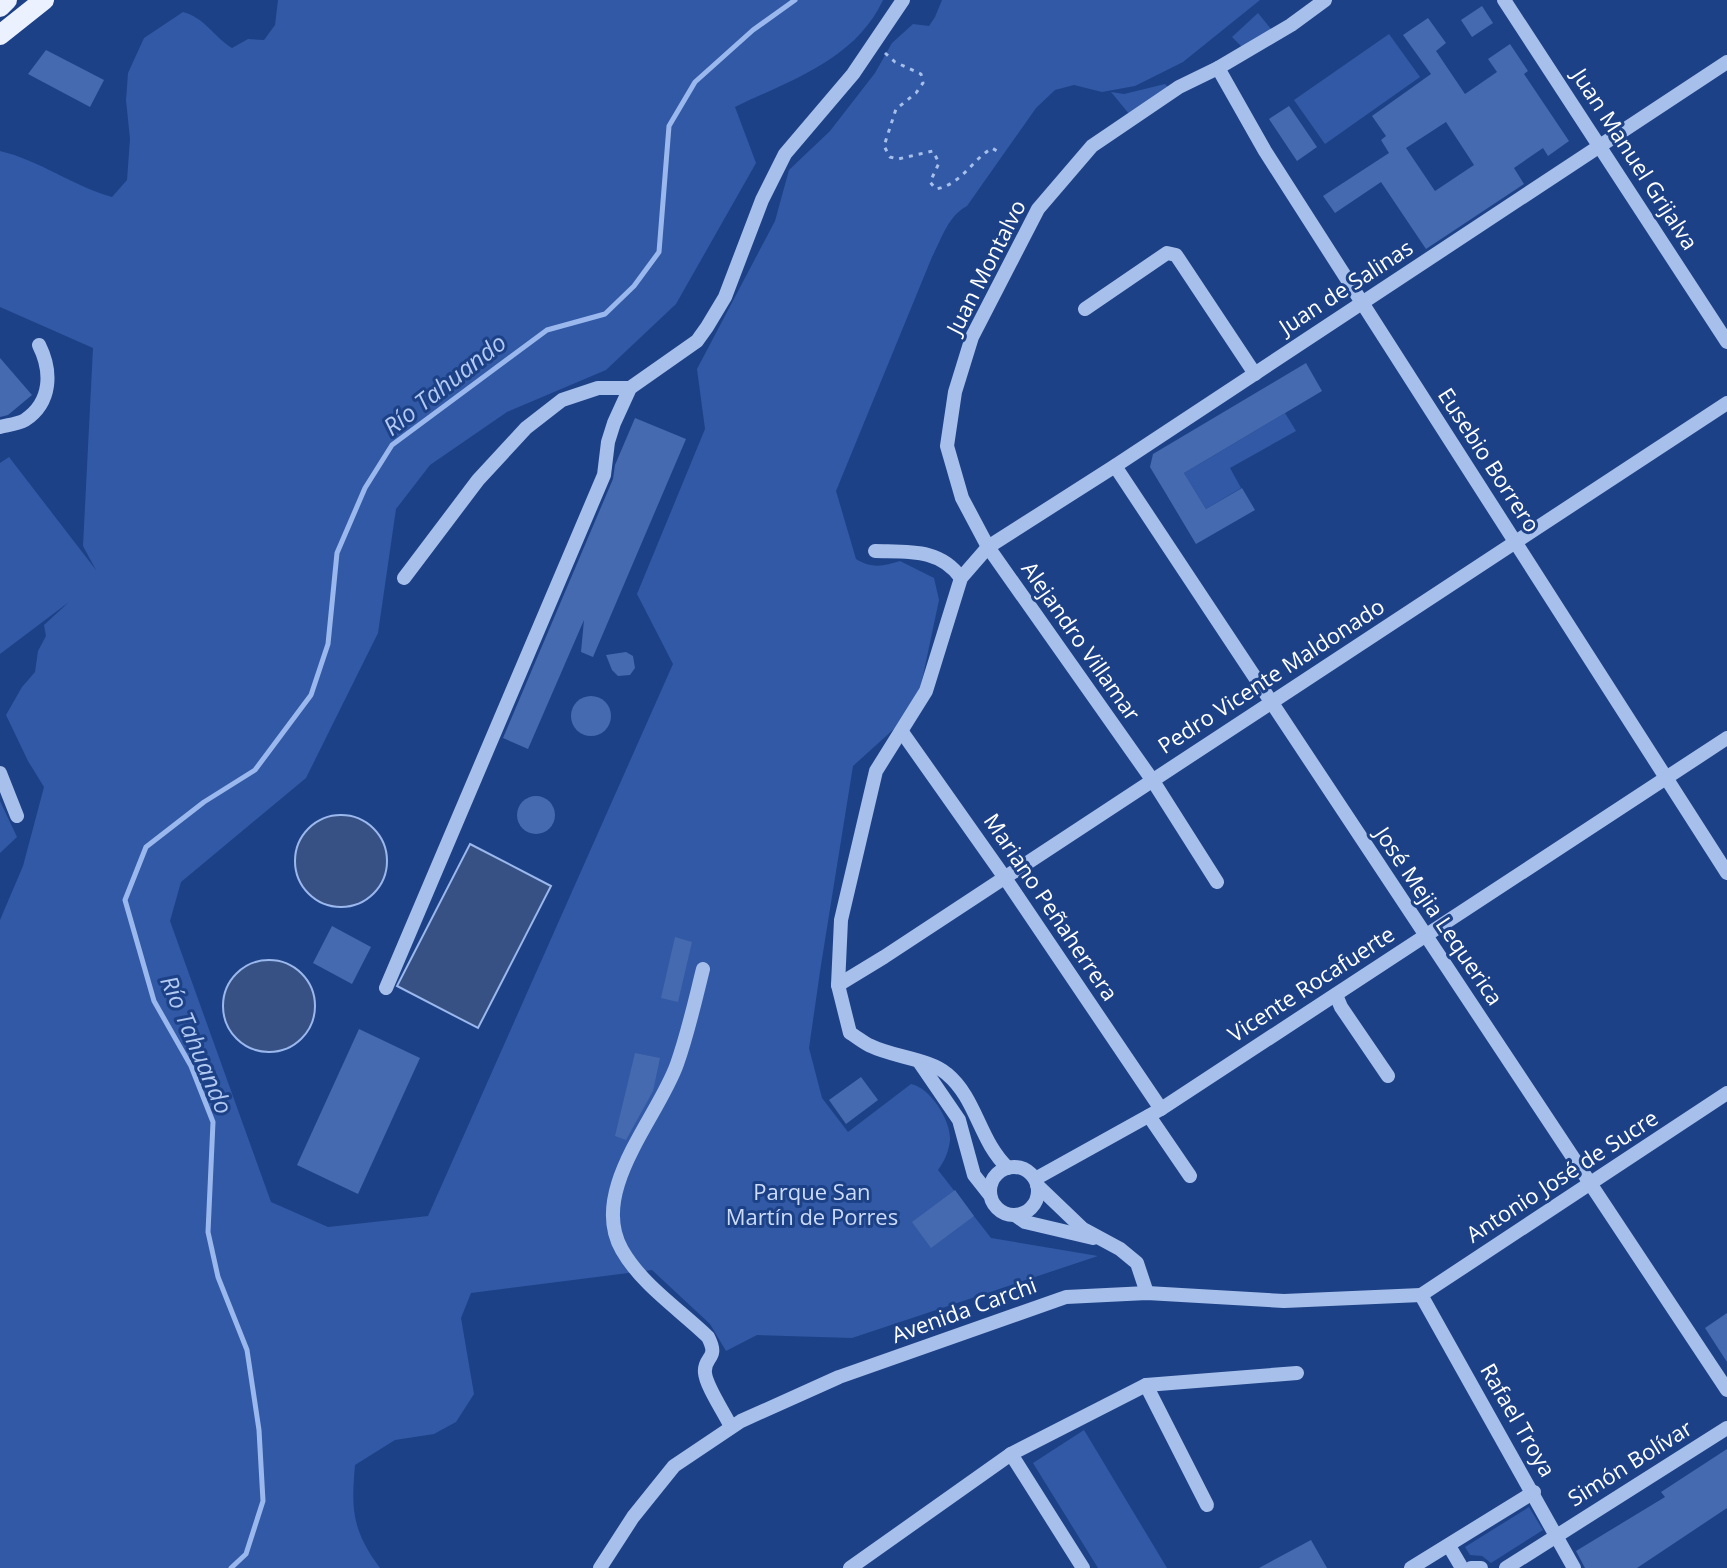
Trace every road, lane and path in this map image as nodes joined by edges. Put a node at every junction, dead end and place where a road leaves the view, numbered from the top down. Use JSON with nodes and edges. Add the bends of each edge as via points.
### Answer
{"nodes":[{"id":1,"x":44,"y":0,"type":"edge"},
{"id":2,"x":903,"y":0,"type":"edge"},
{"id":3,"x":1325,"y":0,"type":"edge"},
{"id":4,"x":1504,"y":0,"type":"edge"},
{"id":5,"x":3,"y":3,"type":"edge"},
{"id":6,"x":8,"y":29,"type":"edge"},
{"id":7,"x":874,"y":42,"type":"junction"},
{"id":8,"x":1727,"y":62,"type":"edge"},
{"id":9,"x":1218,"y":68,"type":"junction"},
{"id":10,"x":1600,"y":146,"type":"junction"},
{"id":11,"x":997,"y":151,"type":"dead end"},
{"id":12,"x":1362,"y":303,"type":"junction"},
{"id":13,"x":1085,"y":309,"type":"dead end"},
{"id":14,"x":1727,"y":342,"type":"edge"},
{"id":15,"x":39,"y":345,"type":"dead end"},
{"id":16,"x":1255,"y":374,"type":"junction"},
{"id":17,"x":630,"y":388,"type":"junction"},
{"id":18,"x":1727,"y":403,"type":"edge"},
{"id":19,"x":0,"y":427,"type":"edge"},
{"id":20,"x":1115,"y":466,"type":"junction"},
{"id":21,"x":1515,"y":542,"type":"junction"},
{"id":22,"x":988,"y":547,"type":"junction"},
{"id":23,"x":875,"y":551,"type":"dead end"},
{"id":24,"x":404,"y":578,"type":"dead end"},
{"id":25,"x":961,"y":578,"type":"junction"},
{"id":26,"x":1272,"y":702,"type":"junction"},
{"id":27,"x":902,"y":732,"type":"junction"},
{"id":28,"x":1727,"y":738,"type":"edge"},
{"id":29,"x":0,"y":773,"type":"edge"},
{"id":30,"x":1666,"y":778,"type":"junction"},
{"id":31,"x":1153,"y":781,"type":"junction"},
{"id":32,"x":17,"y":816,"type":"dead end"},
{"id":33,"x":1727,"y":873,"type":"edge"},
{"id":34,"x":1005,"y":878,"type":"junction"},
{"id":35,"x":1217,"y":882,"type":"dead end"},
{"id":36,"x":1426,"y":935,"type":"junction"},
{"id":37,"x":703,"y":969,"type":"dead end"},
{"id":38,"x":838,"y":985,"type":"junction"},
{"id":39,"x":386,"y":988,"type":"dead end"},
{"id":40,"x":1336,"y":995,"type":"junction"},
{"id":41,"x":920,"y":1063,"type":"junction"},
{"id":42,"x":1388,"y":1076,"type":"dead end"},
{"id":43,"x":1727,"y":1093,"type":"edge"},
{"id":44,"x":1155,"y":1112,"type":"junction"},
{"id":45,"x":1008,"y":1168,"type":"junction"},
{"id":46,"x":1190,"y":1176,"type":"dead end"},
{"id":47,"x":1036,"y":1182,"type":"junction"},
{"id":48,"x":1590,"y":1184,"type":"junction"},
{"id":49,"x":989,"y":1194,"type":"junction"},
{"id":50,"x":1015,"y":1215,"type":"junction"},
{"id":51,"x":1097,"y":1238,"type":"junction"},
{"id":52,"x":1147,"y":1293,"type":"junction"},
{"id":53,"x":1421,"y":1295,"type":"junction"},
{"id":54,"x":1297,"y":1373,"type":"dead end"},
{"id":55,"x":1146,"y":1385,"type":"junction"},
{"id":56,"x":1727,"y":1390,"type":"edge"},
{"id":57,"x":731,"y":1427,"type":"junction"},
{"id":58,"x":1727,"y":1428,"type":"edge"},
{"id":59,"x":1011,"y":1454,"type":"junction"},
{"id":60,"x":1534,"y":1492,"type":"junction"},
{"id":61,"x":1207,"y":1505,"type":"dead end"},
{"id":62,"x":1557,"y":1535,"type":"junction"},
{"id":63,"x":1449,"y":1546,"type":"junction"},
{"id":64,"x":600,"y":1568,"type":"edge"},
{"id":65,"x":850,"y":1568,"type":"edge"},
{"id":66,"x":1083,"y":1568,"type":"edge"},
{"id":67,"x":1411,"y":1568,"type":"edge"},
{"id":68,"x":1462,"y":1568,"type":"edge"},
{"id":69,"x":1471,"y":1568,"type":"edge"},
{"id":70,"x":1481,"y":1568,"type":"edge"},
{"id":71,"x":1506,"y":1568,"type":"edge"},
{"id":72,"x":1574,"y":1568,"type":"edge"}],
"edges":[{"from":1,"to":6,"type":"main road"},
{"from":2,"to":7,"type":"street"},
{"from":3,"to":9,"type":"street","name":"Juan Montalvo"},
{"from":4,"to":10,"type":"street","name":"Juan Manuel Grijalva"},
{"from":5,"to":6,"type":"street"},
{"from":7,"to":11,"type":"path","via":[[895,62],[921,74],[923,83],[896,109],[884,146],[890,157],[933,151],[939,163],[930,182],[936,189],[964,176],[992,148]]},
{"from":7,"to":17,"type":"street","via":[[785,154],[725,297],[707,327],[697,341]]},
{"from":8,"to":10,"type":"street","name":"Juan de Salinas"},
{"from":9,"to":12,"type":"street","name":"Eusebio Borrero"},
{"from":9,"to":22,"type":"street","name":"Juan Montalvo","via":[[1179,87],[1092,146],[1038,209],[979,323],[955,392],[947,446],[962,498]]},
{"from":10,"to":12,"type":"street","name":"Juan de Salinas"},
{"from":10,"to":14,"type":"street","name":"Juan Manuel Grijalva"},
{"from":12,"to":16,"type":"street","name":"Juan de Salinas"},
{"from":12,"to":21,"type":"street","name":"Eusebio Borrero"},
{"from":13,"to":16,"type":"street","via":[[1167,253],[1176,255]]},
{"from":15,"to":19,"type":"street","via":[[50,379],[44,396],[22,422]]},
{"from":16,"to":20,"type":"street","name":"Juan de Salinas"},
{"from":17,"to":24,"type":"street","via":[[598,388],[562,400],[526,428],[478,480]]},
{"from":17,"to":39,"type":"street","via":[[608,442],[604,475]]},
{"from":18,"to":21,"type":"street","name":"Pedro Vicente Maldonado"},
{"from":20,"to":22,"type":"street","name":"Juan de Salinas"},
{"from":20,"to":26,"type":"street","name":"José Mejia Lequerica"},
{"from":21,"to":26,"type":"street","name":"Pedro Vicente Maldonado"},
{"from":21,"to":30,"type":"street","name":"Eusebio Borrero"},
{"from":22,"to":25,"type":"street","name":"Juan de Salinas"},
{"from":22,"to":31,"type":"street","name":"Alejandro Villamar"},
{"from":23,"to":25,"type":"street","via":[[927,552]]},
{"from":25,"to":27,"type":"street","via":[[926,691]]},
{"from":26,"to":31,"type":"street","name":"Pedro Vicente Maldonado"},
{"from":26,"to":36,"type":"street","name":"José Mejia Lequerica"},
{"from":27,"to":34,"type":"street","name":"Mariano Peñaherrera"},
{"from":27,"to":38,"type":"street","via":[[876,771],[841,920]]},
{"from":28,"to":30,"type":"street","name":"Vicente Rocafuerte"},
{"from":29,"to":32,"type":"street"},
{"from":30,"to":33,"type":"street","name":"Eusebio Borrero"},
{"from":30,"to":36,"type":"street","name":"Vicente Rocafuerte"},
{"from":31,"to":34,"type":"street","name":"Pedro Vicente Maldonado"},
{"from":31,"to":35,"type":"street","name":"Alejandro Villamar"},
{"from":34,"to":38,"type":"street","name":"Pedro Vicente Maldonado"},
{"from":34,"to":44,"type":"street","name":"Mariano Peñaherrera"},
{"from":36,"to":40,"type":"street","name":"Vicente Rocafuerte"},
{"from":36,"to":48,"type":"street","name":"José Mejia Lequerica"},
{"from":37,"to":57,"type":"street","via":[[677,1065],[623,1166],[614,1228],[634,1267],[708,1337],[712,1358],[704,1376]]},
{"from":38,"to":41,"type":"street","via":[[850,1033],[870,1046]]},
{"from":40,"to":42,"type":"street"},
{"from":40,"to":44,"type":"street","name":"Vicente Rocafuerte"},
{"from":41,"to":45,"type":"street","via":[[939,1067],[961,1088],[991,1149]]},
{"from":41,"to":49,"type":"street","via":[[959,1120],[974,1175]]},
{"from":43,"to":48,"type":"street","name":"Antonio José de Sucre"},
{"from":44,"to":46,"type":"street","name":"Mariano Peñaherrera"},
{"from":44,"to":47,"type":"street","name":"Vicente Rocafuerte"},
{"from":45,"to":47,"type":"street","via":[[1019,1167]]},
{"from":45,"to":49,"type":"street","via":[[992,1179]]},
{"from":47,"to":50,"type":"street","via":[[1033,1206]]},
{"from":47,"to":51,"type":"street"},
{"from":48,"to":53,"type":"street","name":"Antonio José de Sucre"},
{"from":48,"to":56,"type":"street","name":"José Mejia Lequerica"},
{"from":49,"to":50,"type":"street","via":[[996,1208]]},
{"from":50,"to":51,"type":"street","via":[[1025,1222]]},
{"from":51,"to":52,"type":"street","via":[[1137,1263]]},
{"from":52,"to":53,"type":"street","name":"Avenida Carchi","via":[[1284,1301]]},
{"from":52,"to":57,"type":"street","name":"Avenida Carchi","via":[[1066,1297],[839,1377]]},
{"from":53,"to":60,"type":"street","name":"Rafael Troya"},
{"from":54,"to":55,"type":"street"},
{"from":55,"to":59,"type":"street"},
{"from":55,"to":61,"type":"street"},
{"from":57,"to":64,"type":"street","name":"Avenida Carchi","via":[[674,1466]]},
{"from":58,"to":62,"type":"street","name":"Simón Bolívar"},
{"from":59,"to":65,"type":"street"},
{"from":59,"to":66,"type":"street"},
{"from":60,"to":62,"type":"street","name":"Rafael Troya"},
{"from":60,"to":63,"type":"street"},
{"from":62,"to":71,"type":"street","name":"Simón Bolívar"},
{"from":62,"to":72,"type":"street","name":"Rafael Troya"},
{"from":63,"to":67,"type":"street"},
{"from":63,"to":68,"type":"street"},
{"from":69,"to":70,"type":"street"}]}
